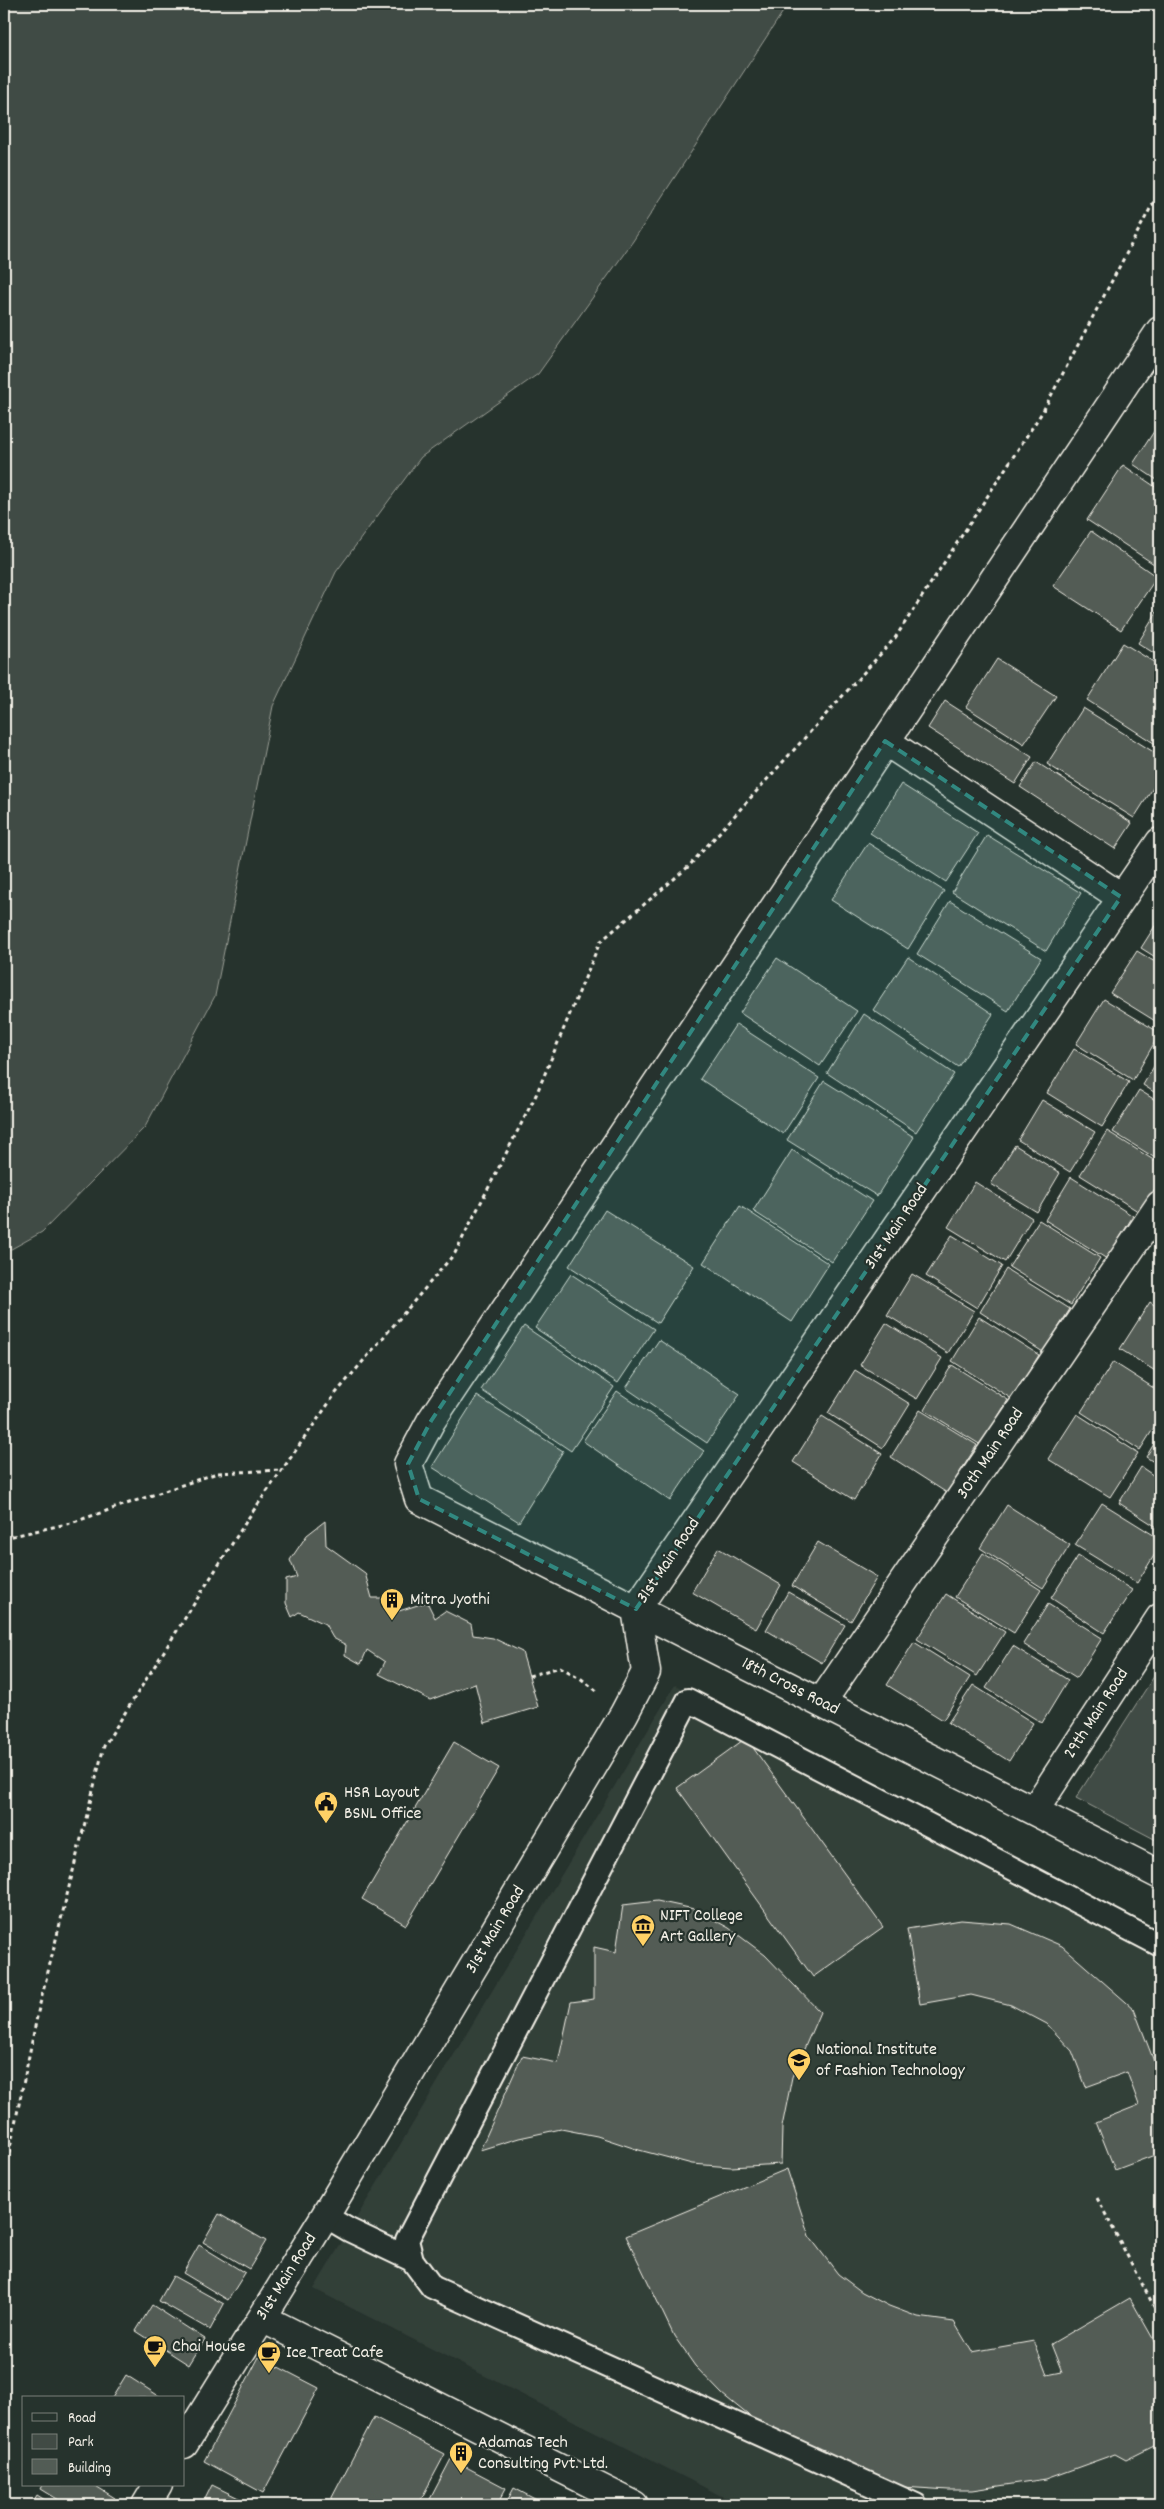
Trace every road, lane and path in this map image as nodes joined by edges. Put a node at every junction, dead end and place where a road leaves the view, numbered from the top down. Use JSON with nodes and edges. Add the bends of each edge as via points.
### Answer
{"nodes":[{"id":1,"x":1160,"y":190,"type":"edge"},
{"id":2,"x":1160,"y":331,"type":"edge"},
{"id":3,"x":885,"y":741,"type":"junction"},
{"id":4,"x":1160,"y":842,"type":"edge"},
{"id":5,"x":1121,"y":898,"type":"junction"},
{"id":6,"x":1160,"y":1205,"type":"edge"},
{"id":7,"x":282,"y":1470,"type":"junction"},
{"id":8,"x":4,"y":1538,"type":"edge"},
{"id":9,"x":636,"y":1609,"type":"junction"},
{"id":10,"x":1160,"y":1618,"type":"edge"},
{"id":11,"x":529,"y":1676,"type":"dead end"},
{"id":12,"x":821,"y":1703,"type":"junction"},
{"id":13,"x":624,"y":1714,"type":"junction"},
{"id":14,"x":1034,"y":1811,"type":"junction"},
{"id":15,"x":1160,"y":1875,"type":"edge"},
{"id":16,"x":1160,"y":1945,"type":"edge"},
{"id":17,"x":4,"y":2177,"type":"edge"},
{"id":18,"x":1097,"y":2198,"type":"dead end"},
{"id":19,"x":325,"y":2216,"type":"junction"},
{"id":20,"x":412,"y":2260,"type":"junction"},
{"id":21,"x":262,"y":2318,"type":"junction"},
{"id":22,"x":1160,"y":2318,"type":"edge"},
{"id":23,"x":185,"y":2442,"type":"edge"},
{"id":24,"x":157,"y":2486,"type":"edge"},
{"id":25,"x":146,"y":2505,"type":"edge"},
{"id":26,"x":634,"y":2505,"type":"edge"},
{"id":27,"x":916,"y":2505,"type":"edge"}],
"edges":[{"from":1,"to":7,"type":"path","via":[[1043,410],[895,638],[688,867],[600,942],[536,1095],[455,1253],[336,1393]]},
{"from":2,"to":3,"type":"street"},
{"from":3,"to":5,"type":"street"},
{"from":3,"to":9,"type":"street","name":"18th Cross Road","via":[[431,1421],[408,1464],[419,1499]]},
{"from":4,"to":5,"type":"street","name":"31st Main Road"},
{"from":5,"to":9,"type":"street","name":"31st Main Road"},
{"from":6,"to":12,"type":"street","name":"30th Main Road"},
{"from":7,"to":8,"type":"path","via":[[217,1472],[71,1523]]},
{"from":7,"to":17,"type":"path","via":[[104,1746],[38,2012]]},
{"from":9,"to":12,"type":"street","name":"18th Cross Road"},
{"from":9,"to":13,"type":"street","name":"31st Main Road","via":[[646,1672]]},
{"from":10,"to":14,"type":"street","name":"29th Main Road"},
{"from":11,"to":13,"type":"path","via":[[560,1667],[580,1678]]},
{"from":12,"to":14,"type":"street","name":"18th Cross Road"},
{"from":13,"to":19,"type":"street","name":"31st Main Road"},
{"from":14,"to":15,"type":"street","name":"18th Cross Road"},
{"from":16,"to":20,"type":"lane","via":[[688,1700],[407,2240]]},
{"from":18,"to":22,"type":"path"},
{"from":19,"to":20,"type":"lane"},
{"from":19,"to":21,"type":"street","name":"31st Main Road"},
{"from":20,"to":27,"type":"lane","via":[[432,2287]]},
{"from":21,"to":23,"type":"street","name":"31st Main Road"},
{"from":21,"to":26,"type":"street"},
{"from":24,"to":25,"type":"street"}]}
